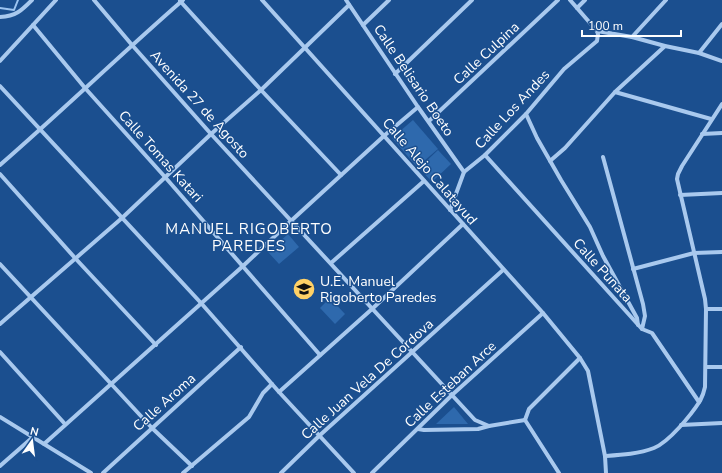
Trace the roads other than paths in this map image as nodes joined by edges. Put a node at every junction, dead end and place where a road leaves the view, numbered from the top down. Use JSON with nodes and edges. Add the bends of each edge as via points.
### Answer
{"nodes":[{"id":1,"x":32,"y":0,"type":"edge"},
{"id":2,"x":56,"y":0,"type":"edge"},
{"id":3,"x":94,"y":0,"type":"edge"},
{"id":4,"x":262,"y":0,"type":"edge"},
{"id":5,"x":346,"y":0,"type":"edge"},
{"id":6,"x":389,"y":0,"type":"edge"},
{"id":7,"x":472,"y":0,"type":"edge"},
{"id":8,"x":558,"y":0,"type":"edge"},
{"id":9,"x":570,"y":0,"type":"edge"},
{"id":10,"x":585,"y":0,"type":"edge"},
{"id":11,"x":666,"y":0,"type":"edge"},
{"id":12,"x":181,"y":1,"type":"edge"},
{"id":13,"x":349,"y":5,"type":"junction"},
{"id":14,"x":577,"y":8,"type":"junction"},
{"id":15,"x":0,"y":17,"type":"edge"},
{"id":16,"x":33,"y":24,"type":"junction"},
{"id":17,"x":722,"y":24,"type":"edge"},
{"id":18,"x":363,"y":25,"type":"junction"},
{"id":19,"x":597,"y":31,"type":"junction"},
{"id":20,"x":632,"y":37,"type":"junction"},
{"id":21,"x":132,"y":45,"type":"junction"},
{"id":22,"x":665,"y":46,"type":"junction"},
{"id":23,"x":305,"y":48,"type":"junction"},
{"id":24,"x":699,"y":53,"type":"junction"},
{"id":25,"x":0,"y":62,"type":"edge"},
{"id":26,"x":722,"y":62,"type":"edge"},
{"id":27,"x":395,"y":74,"type":"junction"},
{"id":28,"x":0,"y":86,"type":"edge"},
{"id":29,"x":85,"y":88,"type":"junction"},
{"id":30,"x":261,"y":90,"type":"junction"},
{"id":31,"x":615,"y":92,"type":"junction"},
{"id":32,"x":722,"y":104,"type":"edge"},
{"id":33,"x":418,"y":107,"type":"junction"},
{"id":34,"x":526,"y":114,"type":"junction"},
{"id":35,"x":711,"y":119,"type":"junction"},
{"id":36,"x":429,"y":121,"type":"junction"},
{"id":37,"x":41,"y":129,"type":"junction"},
{"id":38,"x":722,"y":133,"type":"edge"},
{"id":39,"x":211,"y":134,"type":"junction"},
{"id":40,"x":702,"y":134,"type":"junction"},
{"id":41,"x":385,"y":135,"type":"junction"},
{"id":42,"x":485,"y":155,"type":"junction"},
{"id":43,"x":603,"y":157,"type":"dead end"},
{"id":44,"x":550,"y":161,"type":"junction"},
{"id":45,"x":0,"y":165,"type":"edge"},
{"id":46,"x":464,"y":172,"type":"junction"},
{"id":47,"x":0,"y":174,"type":"edge"},
{"id":48,"x":341,"y":175,"type":"junction"},
{"id":49,"x":165,"y":177,"type":"junction"},
{"id":50,"x":424,"y":181,"type":"junction"},
{"id":51,"x":722,"y":193,"type":"edge"},
{"id":52,"x":680,"y":195,"type":"junction"},
{"id":53,"x":450,"y":210,"type":"junction"},
{"id":54,"x":122,"y":218,"type":"junction"},
{"id":55,"x":292,"y":220,"type":"junction"},
{"id":56,"x":463,"y":224,"type":"junction"},
{"id":57,"x":722,"y":252,"type":"edge"},
{"id":58,"x":694,"y":253,"type":"junction"},
{"id":59,"x":75,"y":258,"type":"junction"},
{"id":60,"x":331,"y":263,"type":"junction"},
{"id":61,"x":0,"y":264,"type":"edge"},
{"id":62,"x":243,"y":266,"type":"junction"},
{"id":63,"x":633,"y":269,"type":"junction"},
{"id":64,"x":504,"y":270,"type":"junction"},
{"id":65,"x":31,"y":297,"type":"junction"},
{"id":66,"x":201,"y":303,"type":"junction"},
{"id":67,"x":372,"y":308,"type":"junction"},
{"id":68,"x":722,"y":309,"type":"edge"},
{"id":69,"x":706,"y":310,"type":"junction"},
{"id":70,"x":543,"y":313,"type":"junction"},
{"id":71,"x":0,"y":324,"type":"edge"},
{"id":72,"x":638,"y":325,"type":"junction"},
{"id":73,"x":642,"y":329,"type":"junction"},
{"id":74,"x":156,"y":345,"type":"junction"},
{"id":75,"x":241,"y":347,"type":"junction"},
{"id":76,"x":0,"y":352,"type":"edge"},
{"id":77,"x":412,"y":352,"type":"junction"},
{"id":78,"x":320,"y":356,"type":"junction"},
{"id":79,"x":580,"y":358,"type":"junction"},
{"id":80,"x":706,"y":367,"type":"junction"},
{"id":81,"x":722,"y":367,"type":"edge"},
{"id":82,"x":110,"y":384,"type":"junction"},
{"id":83,"x":272,"y":384,"type":"junction"},
{"id":84,"x":279,"y":392,"type":"junction"},
{"id":85,"x":452,"y":395,"type":"junction"},
{"id":86,"x":699,"y":402,"type":"junction"},
{"id":87,"x":0,"y":417,"type":"edge"},
{"id":88,"x":525,"y":420,"type":"junction"},
{"id":89,"x":722,"y":423,"type":"edge"},
{"id":90,"x":66,"y":424,"type":"junction"},
{"id":91,"x":681,"y":425,"type":"junction"},
{"id":92,"x":490,"y":426,"type":"junction"},
{"id":93,"x":152,"y":428,"type":"junction"},
{"id":94,"x":418,"y":429,"type":"junction"},
{"id":95,"x":319,"y":436,"type":"junction"},
{"id":96,"x":33,"y":437,"type":"junction"},
{"id":97,"x":44,"y":444,"type":"junction"},
{"id":98,"x":605,"y":456,"type":"junction"},
{"id":99,"x":0,"y":466,"type":"edge"},
{"id":100,"x":192,"y":466,"type":"junction"},
{"id":101,"x":91,"y":473,"type":"edge"},
{"id":102,"x":103,"y":473,"type":"edge"},
{"id":103,"x":183,"y":473,"type":"edge"},
{"id":104,"x":281,"y":473,"type":"edge"},
{"id":105,"x":354,"y":473,"type":"edge"},
{"id":106,"x":372,"y":473,"type":"edge"},
{"id":107,"x":559,"y":473,"type":"edge"},
{"id":108,"x":606,"y":473,"type":"edge"}],
"edges":[{"from":1,"to":15,"type":"street","via":[[20,12]]},
{"from":2,"to":16,"type":"street"},
{"from":3,"to":21,"type":"street","name":"Avenida 27 de Agosto"},
{"from":4,"to":23,"type":"street","name":"Calle Alejo Calatayud"},
{"from":5,"to":13,"type":"street","name":"Calle Belisario Boeto"},
{"from":6,"to":18,"type":"street"},
{"from":7,"to":27,"type":"street"},
{"from":8,"to":36,"type":"street","name":"Calle Culpina"},
{"from":9,"to":14,"type":"street"},
{"from":10,"to":14,"type":"street"},
{"from":11,"to":20,"type":"street"},
{"from":12,"to":21,"type":"street"},
{"from":12,"to":30,"type":"street"},
{"from":13,"to":18,"type":"street","name":"Calle Belisario Boeto"},
{"from":13,"to":23,"type":"street"},
{"from":14,"to":19,"type":"street"},
{"from":16,"to":25,"type":"street"},
{"from":16,"to":29,"type":"street","name":"Calle Tomas Katari"},
{"from":17,"to":24,"type":"street"},
{"from":18,"to":27,"type":"street","name":"Calle Belisario Boeto"},
{"from":19,"to":20,"type":"street"},
{"from":19,"to":34,"type":"street","name":"Calle Los Andes","via":[[597,41],[564,69]]},
{"from":20,"to":22,"type":"street"},
{"from":21,"to":29,"type":"street"},
{"from":21,"to":39,"type":"street","name":"Avenida 27 de Agosto"},
{"from":22,"to":24,"type":"street"},
{"from":22,"to":31,"type":"street"},
{"from":23,"to":30,"type":"street"},
{"from":23,"to":41,"type":"street","name":"Calle Alejo Calatayud"},
{"from":24,"to":26,"type":"street"},
{"from":27,"to":33,"type":"street","name":"Calle Belisario Boeto"},
{"from":28,"to":37,"type":"street"},
{"from":29,"to":37,"type":"street"},
{"from":29,"to":49,"type":"street","name":"Calle Tomas Katari"},
{"from":30,"to":39,"type":"street"},
{"from":30,"to":48,"type":"street"},
{"from":31,"to":35,"type":"street"},
{"from":31,"to":44,"type":"street","via":[[565,148]]},
{"from":32,"to":35,"type":"street"},
{"from":33,"to":36,"type":"street","name":"Calle Belisario Boeto"},
{"from":33,"to":41,"type":"street"},
{"from":34,"to":42,"type":"street","name":"Calle Los Andes"},
{"from":34,"to":44,"type":"street"},
{"from":35,"to":40,"type":"street"},
{"from":36,"to":46,"type":"street","name":"Calle Belisario Boeto"},
{"from":37,"to":45,"type":"street"},
{"from":37,"to":54,"type":"street"},
{"from":38,"to":40,"type":"street"},
{"from":39,"to":49,"type":"street"},
{"from":39,"to":55,"type":"street","name":"Avenida 27 de Agosto"},
{"from":40,"to":52,"type":"street","via":[[678,174]]},
{"from":41,"to":48,"type":"street"},
{"from":41,"to":50,"type":"street","name":"Calle Alejo Calatayud"},
{"from":42,"to":46,"type":"street","name":"Calle Los Andes"},
{"from":42,"to":72,"type":"street","name":"Calle Punata"},
{"from":43,"to":63,"type":"street"},
{"from":44,"to":72,"type":"street","via":[[590,227],[637,318]]},
{"from":46,"to":53,"type":"street"},
{"from":47,"to":59,"type":"street"},
{"from":48,"to":55,"type":"street"},
{"from":49,"to":54,"type":"street"},
{"from":49,"to":62,"type":"street","name":"Calle Tomas Katari"},
{"from":50,"to":53,"type":"street","name":"Calle Alejo Calatayud"},
{"from":50,"to":60,"type":"street"},
{"from":51,"to":52,"type":"street"},
{"from":52,"to":58,"type":"street"},
{"from":53,"to":56,"type":"street","name":"Calle Alejo Calatayud"},
{"from":54,"to":59,"type":"street"},
{"from":54,"to":66,"type":"street"},
{"from":55,"to":60,"type":"street","name":"Avenida 27 de Agosto"},
{"from":55,"to":62,"type":"street"},
{"from":56,"to":64,"type":"street","name":"Calle Alejo Calatayud"},
{"from":56,"to":67,"type":"street"},
{"from":57,"to":58,"type":"street"},
{"from":58,"to":63,"type":"street"},
{"from":58,"to":69,"type":"street"},
{"from":59,"to":65,"type":"street"},
{"from":59,"to":74,"type":"street"},
{"from":60,"to":67,"type":"street","name":"Avenida 27 de Agosto"},
{"from":61,"to":65,"type":"street"},
{"from":62,"to":66,"type":"street"},
{"from":62,"to":78,"type":"street","name":"Calle Tomas Katari"},
{"from":63,"to":73,"type":"street","via":[[645,316]]},
{"from":64,"to":70,"type":"street","name":"Calle Alejo Calatayud"},
{"from":64,"to":77,"type":"street","name":"Calle Juan Vela De Cordova"},
{"from":65,"to":71,"type":"street"},
{"from":65,"to":82,"type":"street"},
{"from":66,"to":74,"type":"street"},
{"from":66,"to":75,"type":"street"},
{"from":67,"to":77,"type":"street","name":"Avenida 27 de Agosto"},
{"from":67,"to":78,"type":"street"},
{"from":68,"to":69,"type":"street"},
{"from":69,"to":80,"type":"street"},
{"from":70,"to":79,"type":"street","name":"Calle Alejo Calatayud"},
{"from":70,"to":85,"type":"street","name":"Calle Esteban Arce"},
{"from":72,"to":73,"type":"street","name":"Calle Punata"},
{"from":73,"to":86,"type":"street","name":"Calle Punata","via":[[652,333],[657,339]]},
{"from":74,"to":82,"type":"street"},
{"from":75,"to":83,"type":"street"},
{"from":75,"to":93,"type":"street","name":"Calle Aroma"},
{"from":76,"to":90,"type":"street"},
{"from":77,"to":85,"type":"street","name":"Avenida 27 de Agosto"},
{"from":77,"to":95,"type":"street","name":"Calle Juan Vela De Cordova"},
{"from":78,"to":84,"type":"street"},
{"from":79,"to":88,"type":"street","via":[[529,408]]},
{"from":79,"to":98,"type":"street","name":"Calle Alejo Calatayud","via":[[588,371]]},
{"from":80,"to":81,"type":"street"},
{"from":80,"to":86,"type":"street","via":[[705,387]]},
{"from":82,"to":90,"type":"street"},
{"from":82,"to":93,"type":"street"},
{"from":83,"to":84,"type":"street"},
{"from":83,"to":100,"type":"street","via":[[263,393],[249,417]]},
{"from":84,"to":95,"type":"street"},
{"from":85,"to":92,"type":"street","name":"Avenida 27 de Agosto","via":[[475,420]]},
{"from":85,"to":94,"type":"street","name":"Calle Esteban Arce"},
{"from":86,"to":91,"type":"street"},
{"from":87,"to":96,"type":"street"},
{"from":88,"to":92,"type":"street"},
{"from":88,"to":107,"type":"street"},
{"from":89,"to":91,"type":"street"},
{"from":90,"to":97,"type":"street"},
{"from":91,"to":98,"type":"street","via":[[654,448]]},
{"from":92,"to":94,"type":"street","via":[[478,429]]},
{"from":93,"to":100,"type":"street"},
{"from":93,"to":102,"type":"street","name":"Calle Aroma"},
{"from":94,"to":106,"type":"street","name":"Calle Esteban Arce"},
{"from":95,"to":104,"type":"street","name":"Calle Juan Vela De Cordova"},
{"from":95,"to":105,"type":"street"},
{"from":96,"to":97,"type":"street"},
{"from":96,"to":99,"type":"street"},
{"from":97,"to":101,"type":"street"},
{"from":98,"to":108,"type":"street","name":"Calle Alejo Calatayud"},
{"from":100,"to":103,"type":"street"}]}
